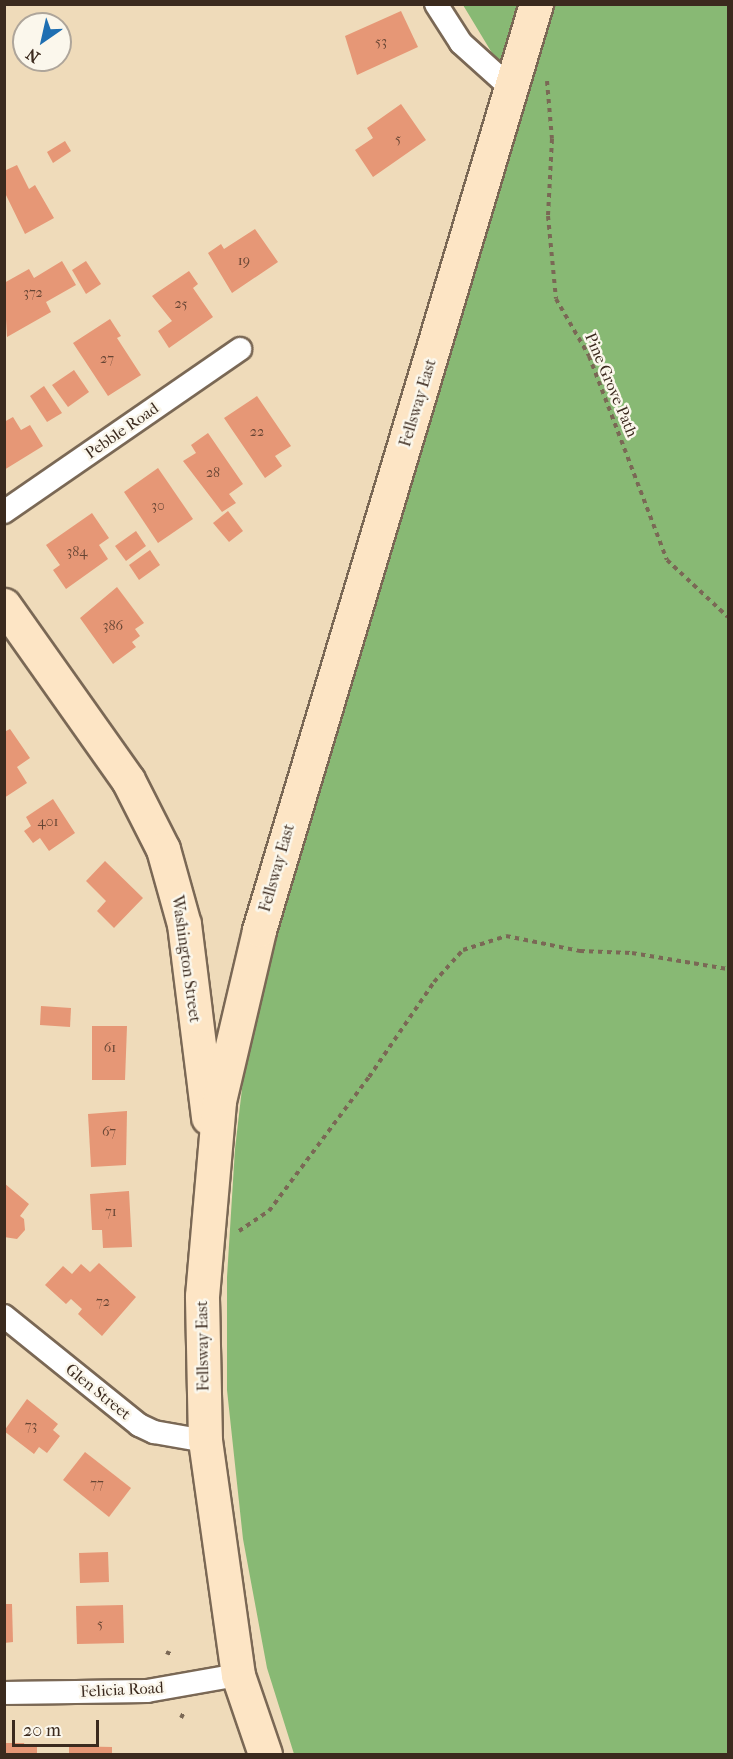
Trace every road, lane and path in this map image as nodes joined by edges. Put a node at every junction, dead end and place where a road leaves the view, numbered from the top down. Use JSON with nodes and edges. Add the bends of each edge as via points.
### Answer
{"nodes":[{"id":1,"x":436,"y":4,"type":"edge"},
{"id":2,"x":536,"y":4,"type":"edge"},
{"id":3,"x":546,"y":75,"type":"dead end"},
{"id":4,"x":511,"y":88,"type":"junction"},
{"id":5,"x":240,"y":350,"type":"dead end"},
{"id":6,"x":4,"y":512,"type":"edge"},
{"id":7,"x":4,"y":605,"type":"edge"},
{"id":8,"x":729,"y":617,"type":"edge"},
{"id":9,"x":729,"y":969,"type":"edge"},
{"id":10,"x":212,"y":1147,"type":"junction"},
{"id":11,"x":204,"y":1254,"type":"junction"},
{"id":12,"x":4,"y":1316,"type":"edge"},
{"id":13,"x":205,"y":1442,"type":"junction"},
{"id":14,"x":166,"y":1652,"type":"dead end"},
{"id":15,"x":173,"y":1655,"type":"dead end"},
{"id":16,"x":238,"y":1675,"type":"junction"},
{"id":17,"x":4,"y":1693,"type":"edge"},
{"id":18,"x":184,"y":1712,"type":"dead end"},
{"id":19,"x":181,"y":1718,"type":"dead end"},
{"id":20,"x":265,"y":1755,"type":"edge"}],
"edges":[{"from":1,"to":4,"type":"street","via":[[461,44]]},
{"from":2,"to":4,"type":"main road","name":"Fellsway East"},
{"from":3,"to":8,"type":"path","name":"Pine Grove Path","via":[[552,139],[548,216],[556,299],[589,356],[667,560]]},
{"from":4,"to":10,"type":"main road","name":"Fellsway East","via":[[259,930]]},
{"from":5,"to":6,"type":"street","name":"Pebble Road"},
{"from":7,"to":10,"type":"main road","name":"Washington Street","via":[[128,780],[163,849],[184,924]]},
{"from":9,"to":11,"type":"path","via":[[632,953],[580,951],[506,936],[463,950],[434,982],[269,1211]]},
{"from":10,"to":11,"type":"main road","name":"Fellsway East"},
{"from":11,"to":13,"type":"main road","name":"Fellsway East"},
{"from":12,"to":13,"type":"street","name":"Glen Street","via":[[139,1425]]},
{"from":13,"to":16,"type":"main road","name":"Fellsway East"},
{"from":14,"to":15,"type":"path"},
{"from":16,"to":17,"type":"street","name":"Felicia Road","via":[[147,1691]]},
{"from":16,"to":20,"type":"main road","name":"Fellsway East"},
{"from":18,"to":19,"type":"path"}]}
